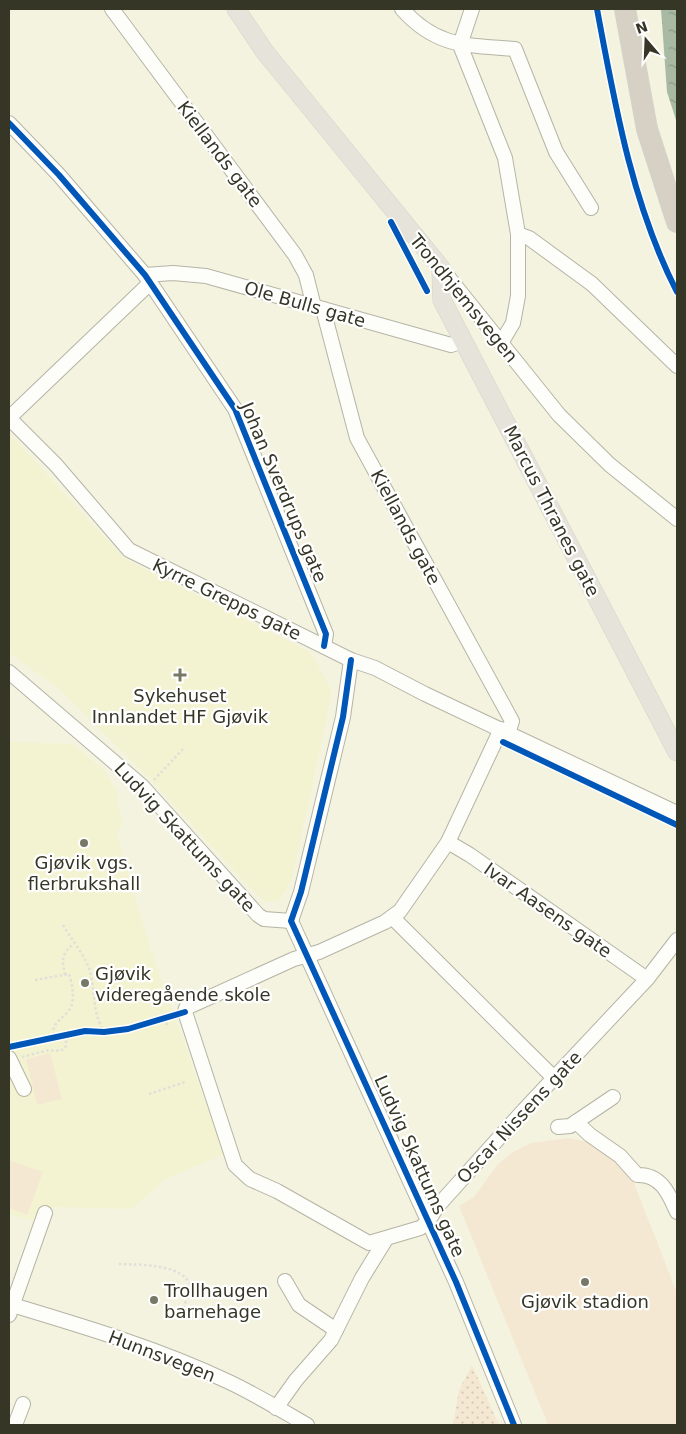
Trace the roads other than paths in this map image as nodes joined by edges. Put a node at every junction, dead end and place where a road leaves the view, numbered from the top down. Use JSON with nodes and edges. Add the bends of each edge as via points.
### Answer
{"nodes":[{"id":1,"x":112,"y":9,"type":"edge"},
{"id":2,"x":236,"y":9,"type":"edge"},
{"id":3,"x":402,"y":9,"type":"edge"},
{"id":4,"x":472,"y":9,"type":"edge"},
{"id":5,"x":624,"y":9,"type":"edge"},
{"id":6,"x":460,"y":45,"type":"junction"},
{"id":7,"x":9,"y":123,"type":"edge"},
{"id":8,"x":591,"y":208,"type":"dead end"},
{"id":9,"x":677,"y":222,"type":"edge"},
{"id":10,"x":518,"y":234,"type":"junction"},
{"id":11,"x":441,"y":268,"type":"junction"},
{"id":12,"x":147,"y":279,"type":"junction"},
{"id":13,"x":318,"y":308,"type":"junction"},
{"id":14,"x":463,"y":340,"type":"junction"},
{"id":15,"x":501,"y":343,"type":"junction"},
{"id":16,"x":677,"y":366,"type":"edge"},
{"id":17,"x":9,"y":418,"type":"edge"},
{"id":18,"x":677,"y":519,"type":"edge"},
{"id":19,"x":324,"y":646,"type":"junction"},
{"id":20,"x":352,"y":660,"type":"junction"},
{"id":21,"x":9,"y":672,"type":"edge"},
{"id":22,"x":505,"y":731,"type":"junction"},
{"id":23,"x":676,"y":745,"type":"edge"},
{"id":24,"x":677,"y":813,"type":"edge"},
{"id":25,"x":448,"y":842,"type":"junction"},
{"id":26,"x":392,"y":917,"type":"junction"},
{"id":27,"x":291,"y":921,"type":"junction"},
{"id":28,"x":677,"y":940,"type":"edge"},
{"id":29,"x":305,"y":954,"type":"junction"},
{"id":30,"x":647,"y":979,"type":"junction"},
{"id":31,"x":10,"y":1059,"type":"edge"},
{"id":32,"x":554,"y":1078,"type":"junction"},
{"id":33,"x":24,"y":1089,"type":"dead end"},
{"id":34,"x":614,"y":1097,"type":"dead end"},
{"id":35,"x":576,"y":1122,"type":"junction"},
{"id":36,"x":558,"y":1127,"type":"dead end"},
{"id":37,"x":677,"y":1212,"type":"edge"},
{"id":38,"x":45,"y":1213,"type":"dead end"},
{"id":39,"x":428,"y":1222,"type":"junction"},
{"id":40,"x":386,"y":1239,"type":"junction"},
{"id":41,"x":285,"y":1281,"type":"dead end"},
{"id":42,"x":10,"y":1308,"type":"edge"},
{"id":43,"x":336,"y":1330,"type":"junction"},
{"id":44,"x":23,"y":1404,"type":"dead end"},
{"id":45,"x":276,"y":1408,"type":"junction"},
{"id":46,"x":14,"y":1425,"type":"edge"},
{"id":47,"x":307,"y":1425,"type":"edge"},
{"id":48,"x":514,"y":1425,"type":"edge"}],
"edges":[{"from":1,"to":13,"type":"street","name":"Kiellands gate","via":[[296,255]]},
{"from":2,"to":11,"type":"main road","name":"Trondhjemsvegen","via":[[265,52]]},
{"from":3,"to":6,"type":"street","via":[[433,35]]},
{"from":4,"to":6,"type":"street"},
{"from":5,"to":9,"type":"highway","via":[[647,129]]},
{"from":6,"to":8,"type":"street","via":[[516,50],[556,152]]},
{"from":6,"to":10,"type":"street","via":[[505,158]]},
{"from":7,"to":12,"type":"street","name":"Johan Sverdrups gate"},
{"from":10,"to":15,"type":"street","via":[[518,296],[513,322]]},
{"from":10,"to":16,"type":"street","via":[[592,284]]},
{"from":11,"to":14,"type":"main road","name":"Marcus Thranes gate","via":[[442,300]]},
{"from":11,"to":15,"type":"street","name":"Trondhjemsvegen"},
{"from":12,"to":13,"type":"street","name":"Ole Bulls gate","via":[[173,273],[206,276]]},
{"from":12,"to":17,"type":"street"},
{"from":12,"to":19,"type":"street","name":"Johan Sverdrups gate","via":[[235,410],[326,634]]},
{"from":13,"to":14,"type":"street","name":"Ole Bulls gate","via":[[451,345]]},
{"from":13,"to":22,"type":"street","name":"Kiellands gate","via":[[357,438],[512,721]]},
{"from":14,"to":23,"type":"main road","name":"Marcus Thranes gate"},
{"from":15,"to":18,"type":"street","name":"Trondhjemsvegen","via":[[559,415],[610,465]]},
{"from":17,"to":19,"type":"street","name":"Kyrre Grepps gate","via":[[56,465],[128,550]]},
{"from":19,"to":20,"type":"street","name":"Kyrre Grepps gate"},
{"from":20,"to":22,"type":"street","name":"Kyrre Grepps gate"},
{"from":20,"to":27,"type":"street","via":[[343,717],[301,892]]},
{"from":21,"to":27,"type":"street","name":"Ludvig Skattums gate","via":[[142,786],[258,915],[264,919]]},
{"from":22,"to":24,"type":"street","name":"Kyrre Grepps gate"},
{"from":22,"to":25,"type":"street"},
{"from":25,"to":26,"type":"street"},
{"from":25,"to":30,"type":"street","name":"Ivar Aasens gate"},
{"from":26,"to":29,"type":"street","via":[[319,952]]},
{"from":26,"to":32,"type":"street"},
{"from":27,"to":29,"type":"street","name":"Ludvig Skattums gate"},
{"from":28,"to":30,"type":"street","name":"Oscar Nissens gate"},
{"from":29,"to":39,"type":"street","name":"Ludvig Skattums gate"},
{"from":29,"to":40,"type":"street","via":[[186,1010],[235,1165],[250,1179],[369,1243]]},
{"from":30,"to":32,"type":"street","name":"Oscar Nissens gate"},
{"from":31,"to":33,"type":"street"},
{"from":32,"to":39,"type":"street","name":"Oscar Nissens gate","via":[[436,1208]]},
{"from":34,"to":35,"type":"street"},
{"from":35,"to":36,"type":"street"},
{"from":35,"to":37,"type":"street","via":[[620,1156],[637,1175],[664,1186]]},
{"from":38,"to":42,"type":"street","via":[[30,1244]]},
{"from":39,"to":40,"type":"street","via":[[420,1228]]},
{"from":39,"to":48,"type":"street","name":"Ludvig Skattums gate"},
{"from":40,"to":43,"type":"street"},
{"from":41,"to":43,"type":"street","via":[[299,1305]]},
{"from":42,"to":45,"type":"street","name":"Hunnsvegen","via":[[100,1332],[185,1363],[228,1381]]},
{"from":43,"to":45,"type":"street"},
{"from":44,"to":46,"type":"street"},
{"from":45,"to":47,"type":"street","name":"Hunnsvegen"}]}
